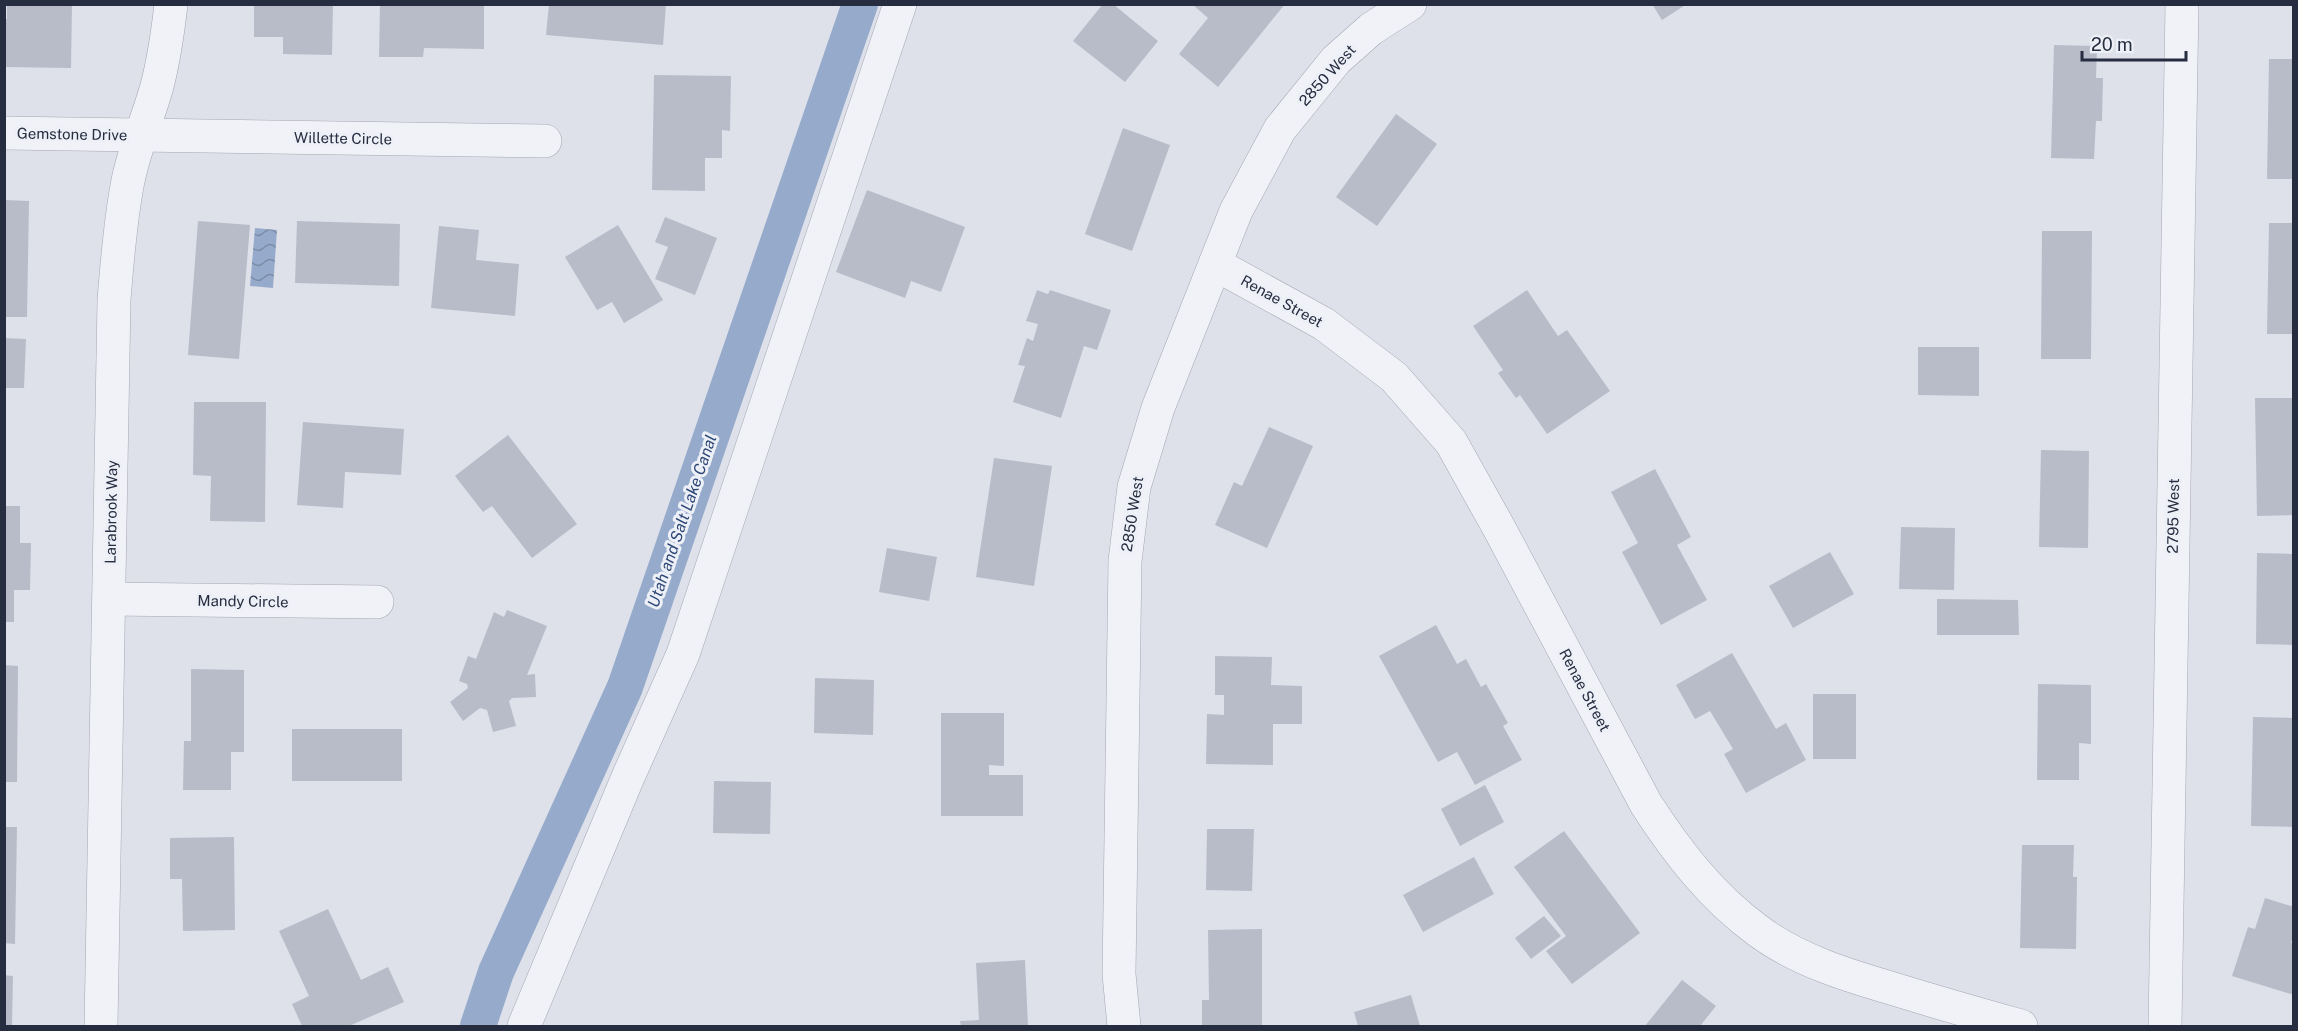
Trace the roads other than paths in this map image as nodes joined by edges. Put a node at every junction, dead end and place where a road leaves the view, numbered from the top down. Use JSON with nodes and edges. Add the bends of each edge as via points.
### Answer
{"nodes":[{"id":1,"x":171,"y":4,"type":"edge"},
{"id":2,"x":900,"y":4,"type":"edge"},
{"id":3,"x":1410,"y":4,"type":"edge"},
{"id":4,"x":2182,"y":4,"type":"edge"},
{"id":5,"x":4,"y":133,"type":"edge"},
{"id":6,"x":140,"y":135,"type":"junction"},
{"id":7,"x":545,"y":141,"type":"dead end"},
{"id":8,"x":1215,"y":264,"type":"junction"},
{"id":9,"x":110,"y":599,"type":"junction"},
{"id":10,"x":377,"y":602,"type":"dead end"},
{"id":11,"x":101,"y":1026,"type":"edge"},
{"id":12,"x":524,"y":1026,"type":"edge"},
{"id":13,"x":1124,"y":1026,"type":"edge"},
{"id":14,"x":2021,"y":1026,"type":"edge"},
{"id":15,"x":2164,"y":1026,"type":"edge"}],
"edges":[{"from":1,"to":6,"type":"street","name":"Larabrook Way","via":[[157,85]]},
{"from":2,"to":12,"type":"street","via":[[683,654]]},
{"from":3,"to":8,"type":"street","name":"2850 West","via":[[1371,29],[1336,60],[1280,129],[1236,211]]},
{"from":4,"to":15,"type":"street","name":"2795 West"},
{"from":5,"to":6,"type":"street","name":"Gemstone Drive"},
{"from":6,"to":7,"type":"street","name":"Willette Circle"},
{"from":6,"to":9,"type":"street","name":"Larabrook Way","via":[[127,185],[115,290]]},
{"from":8,"to":13,"type":"street","name":"2850 West","via":[[1154,419],[1134,487],[1125,561],[1119,974]]},
{"from":8,"to":14,"type":"street","name":"Renae Street","via":[[1324,324],[1394,377],[1450,442],[1646,804],[1674,848],[1708,887],[1757,930],[1830,970]]},
{"from":9,"to":10,"type":"street","name":"Mandy Circle"},
{"from":9,"to":11,"type":"street","name":"Larabrook Way"}]}
